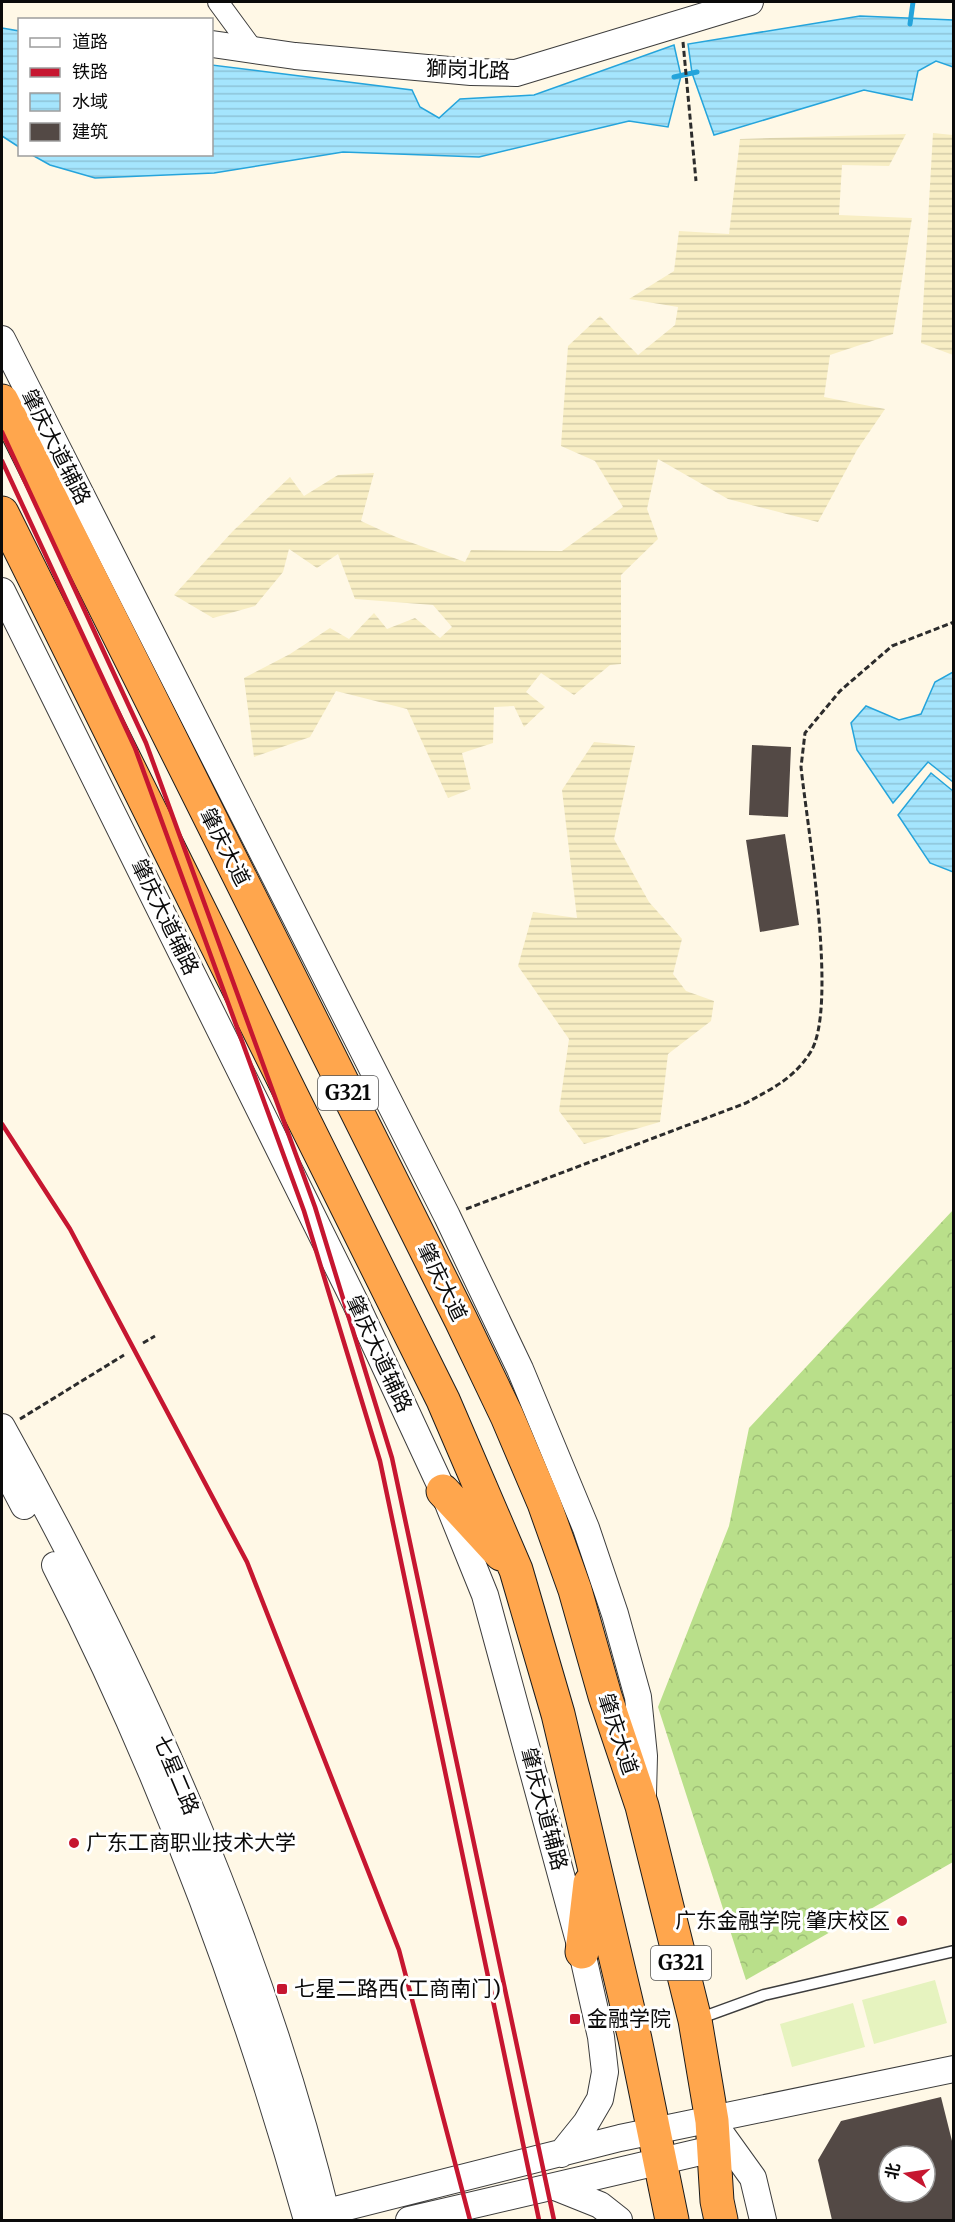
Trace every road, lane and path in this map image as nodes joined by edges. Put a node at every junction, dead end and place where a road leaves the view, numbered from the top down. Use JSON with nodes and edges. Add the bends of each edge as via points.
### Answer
{"nodes":[{"id":1,"x":218,"y":2,"type":"edge"},
{"id":2,"x":750,"y":2,"type":"edge"},
{"id":3,"x":682,"y":32,"type":"dead end"},
{"id":4,"x":213,"y":44,"type":"edge"},
{"id":5,"x":254,"y":51,"type":"junction"},
{"id":6,"x":696,"y":181,"type":"dead end"},
{"id":7,"x":2,"y":339,"type":"edge"},
{"id":8,"x":2,"y":401,"type":"edge"},
{"id":9,"x":5,"y":529,"type":"edge"},
{"id":10,"x":2,"y":591,"type":"edge"},
{"id":11,"x":954,"y":622,"type":"edge"},
{"id":12,"x":447,"y":1216,"type":"junction"},
{"id":13,"x":155,"y":1336,"type":"dead end"},
{"id":14,"x":143,"y":1343,"type":"dead end"},
{"id":15,"x":124,"y":1354,"type":"dead end"},
{"id":16,"x":2,"y":1428,"type":"edge"},
{"id":17,"x":2,"y":1464,"type":"edge"},
{"id":18,"x":444,"y":1491,"type":"junction"},
{"id":19,"x":516,"y":1569,"type":"junction"},
{"id":20,"x":642,"y":1806,"type":"junction"},
{"id":21,"x":592,"y":1863,"type":"junction"},
{"id":22,"x":954,"y":1951,"type":"edge"},
{"id":23,"x":582,"y":1952,"type":"junction"},
{"id":24,"x":695,"y":2020,"type":"junction"},
{"id":25,"x":954,"y":2069,"type":"edge"},
{"id":26,"x":712,"y":2135,"type":"junction"},
{"id":27,"x":657,"y":2147,"type":"junction"},
{"id":28,"x":561,"y":2154,"type":"junction"},
{"id":29,"x":555,"y":2187,"type":"junction"},
{"id":30,"x":312,"y":2218,"type":"edge"},
{"id":31,"x":409,"y":2220,"type":"edge"},
{"id":32,"x":619,"y":2220,"type":"edge"},
{"id":33,"x":672,"y":2220,"type":"edge"},
{"id":34,"x":721,"y":2220,"type":"edge"},
{"id":35,"x":763,"y":2220,"type":"edge"}],
"edges":[{"from":1,"to":5,"type":"street"},
{"from":2,"to":5,"type":"street","name":"獅岗北路","via":[[516,73]]},
{"from":3,"to":6,"type":"path"},
{"from":4,"to":5,"type":"street","name":"獅岗北路"},
{"from":7,"to":12,"type":"street","name":"肇庆大道辅路"},
{"from":8,"to":20,"type":"highway","name":"肇庆大道","number":"G321","via":[[507,1416],[575,1590]]},
{"from":9,"to":19,"type":"highway","number":"G321","via":[[433,1380]]},
{"from":10,"to":18,"type":"street","name":"肇庆大道辅路","via":[[356,1304]]},
{"from":11,"to":12,"type":"path","via":[[892,646],[840,691],[805,733],[801,767],[824,978],[821,1018],[812,1051],[787,1081],[746,1102]]},
{"from":12,"to":20,"type":"street","name":"肇庆大道辅路","via":[[554,1446],[600,1571],[638,1697],[644,1756]]},
{"from":13,"to":14,"type":"path"},
{"from":15,"to":16,"type":"path"},
{"from":16,"to":30,"type":"street","name":"七星二路","via":[[128,1665],[259,1978],[311,2148]]},
{"from":17,"to":30,"type":"street","name":"七星二路","via":[[108,1668],[142,1743],[232,1975]]},
{"from":18,"to":19,"type":"highway"},
{"from":18,"to":23,"type":"street","name":"肇庆大道辅路","via":[[501,1648]]},
{"from":19,"to":21,"type":"highway","number":"G321","via":[[558,1714]]},
{"from":20,"to":24,"type":"highway","name":"肇庆大道","number":"G321"},
{"from":21,"to":23,"type":"highway"},
{"from":21,"to":27,"type":"highway","number":"G321"},
{"from":22,"to":24,"type":"lane","via":[[764,1995]]},
{"from":23,"to":28,"type":"street","name":"肇庆大道辅路","via":[[605,2072],[596,2107]]},
{"from":24,"to":26,"type":"highway","name":"肇庆大道","number":"G321"},
{"from":25,"to":26,"type":"street"},
{"from":26,"to":27,"type":"street"},
{"from":26,"to":34,"type":"highway","name":"肇庆大道","number":"G321"},
{"from":26,"to":35,"type":"street","via":[[753,2178]]},
{"from":27,"to":28,"type":"street"},
{"from":27,"to":29,"type":"street"},
{"from":27,"to":33,"type":"highway","number":"G321"},
{"from":28,"to":30,"type":"street"},
{"from":29,"to":31,"type":"street"},
{"from":29,"to":32,"type":"street","via":[[600,2205]]}]}
